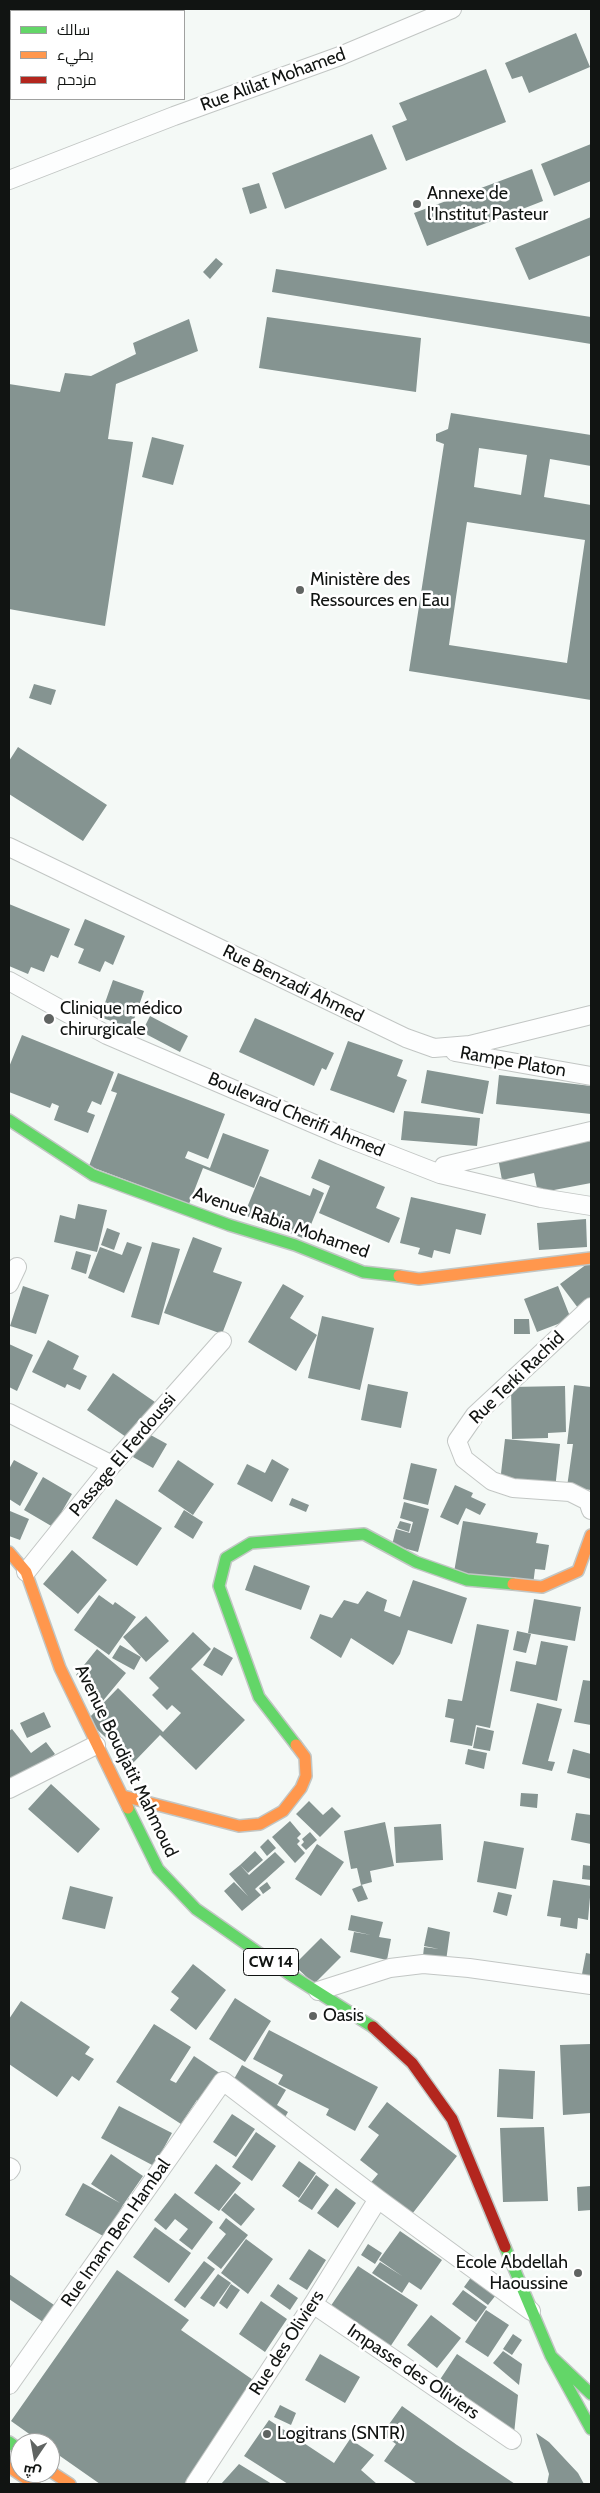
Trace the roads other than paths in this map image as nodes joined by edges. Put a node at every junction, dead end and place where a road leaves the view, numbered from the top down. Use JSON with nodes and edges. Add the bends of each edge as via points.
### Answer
{"nodes":[{"id":1,"x":452,"y":9,"type":"edge"},
{"id":2,"x":9,"y":180,"type":"edge"},
{"id":3,"x":9,"y":847,"type":"edge"},
{"id":4,"x":9,"y":982,"type":"edge"},
{"id":5,"x":591,"y":1015,"type":"edge"},
{"id":6,"x":434,"y":1048,"type":"junction"},
{"id":7,"x":591,"y":1076,"type":"edge"},
{"id":8,"x":9,"y":1120,"type":"edge"},
{"id":9,"x":591,"y":1132,"type":"edge"},
{"id":10,"x":440,"y":1174,"type":"junction"},
{"id":11,"x":591,"y":1206,"type":"edge"},
{"id":12,"x":591,"y":1258,"type":"edge"},
{"id":13,"x":18,"y":1267,"type":"dead end"},
{"id":14,"x":9,"y":1284,"type":"edge"},
{"id":15,"x":591,"y":1308,"type":"edge"},
{"id":16,"x":222,"y":1341,"type":"dead end"},
{"id":17,"x":9,"y":1413,"type":"edge"},
{"id":18,"x":112,"y":1465,"type":"junction"},
{"id":19,"x":591,"y":1510,"type":"edge"},
{"id":20,"x":591,"y":1535,"type":"edge"},
{"id":21,"x":9,"y":1552,"type":"edge"},
{"id":22,"x":26,"y":1572,"type":"junction"},
{"id":23,"x":96,"y":1745,"type":"junction"},
{"id":24,"x":9,"y":1789,"type":"edge"},
{"id":25,"x":123,"y":1796,"type":"junction"},
{"id":26,"x":591,"y":1985,"type":"edge"},
{"id":27,"x":318,"y":1991,"type":"junction"},
{"id":28,"x":9,"y":2167,"type":"edge"},
{"id":29,"x":9,"y":2171,"type":"edge"},
{"id":30,"x":378,"y":2199,"type":"junction"},
{"id":31,"x":313,"y":2304,"type":"junction"},
{"id":32,"x":533,"y":2313,"type":"junction"},
{"id":33,"x":551,"y":2356,"type":"junction"},
{"id":34,"x":9,"y":2385,"type":"edge"},
{"id":35,"x":591,"y":2394,"type":"edge"},
{"id":36,"x":591,"y":2429,"type":"edge"},
{"id":37,"x":512,"y":2440,"type":"dead end"},
{"id":38,"x":9,"y":2467,"type":"edge"},
{"id":39,"x":34,"y":2484,"type":"edge"},
{"id":40,"x":195,"y":2484,"type":"edge"}],
"edges":[{"from":1,"to":2,"type":"street","name":"Rue Alilat Mohamed","via":[[340,56]]},
{"from":3,"to":6,"type":"street","name":"Rue Benzadi Ahmed","via":[[397,1034]]},
{"from":4,"to":10,"type":"street","name":"Boulevard Cherifi Ahmed","via":[[107,1035],[340,1135]]},
{"from":5,"to":6,"type":"street","name":"Rue Benzadi Ahmed","via":[[470,1045]]},
{"from":6,"to":7,"type":"street","name":"Rampe Platon"},
{"from":8,"to":12,"type":"main road","name":"Avenue Rabia Mohamed","via":[[93,1175],[363,1272],[419,1279]]},
{"from":9,"to":10,"type":"street","via":[[444,1166]]},
{"from":10,"to":11,"type":"street","name":"Boulevard Cherifi Ahmed","via":[[541,1198]]},
{"from":13,"to":14,"type":"street"},
{"from":15,"to":19,"type":"street","name":"Rue Terki Rachid","via":[[475,1415],[457,1442],[464,1459],[492,1482],[512,1488],[570,1492],[588,1501]]},
{"from":16,"to":18,"type":"street","name":"Passage El Ferdoussi"},
{"from":17,"to":18,"type":"street"},
{"from":18,"to":22,"type":"street","name":"Passage El Ferdoussi"},
{"from":20,"to":25,"type":"main road","via":[[578,1571],[542,1587],[466,1580],[416,1562],[364,1534],[251,1543],[226,1558],[219,1586],[259,1697],[305,1757],[306,1776],[301,1788],[283,1811],[260,1824],[240,1826]]},
{"from":21,"to":22,"type":"main road","name":"Avenue Boudjatit Mahmoud","number":"CW 14"},
{"from":22,"to":23,"type":"main road","name":"Avenue Boudjatit Mahmoud","number":"CW 14","via":[[60,1668]]},
{"from":23,"to":24,"type":"street"},
{"from":23,"to":25,"type":"main road","name":"Avenue Boudjatit Mahmoud","number":"CW 14"},
{"from":25,"to":27,"type":"main road","name":"Avenue Boudjatit Mahmoud","number":"CW 14","via":[[158,1870],[196,1909]]},
{"from":26,"to":27,"type":"street","via":[[423,1964],[390,1968]]},
{"from":27,"to":32,"type":"main road","name":"Avenue Boudjatit Mahmoud","number":"CW 14","via":[[370,2024],[412,2063],[452,2119]]},
{"from":28,"to":29,"type":"street"},
{"from":30,"to":31,"type":"street","name":"Rue des Oliviers"},
{"from":30,"to":32,"type":"street"},
{"from":30,"to":34,"type":"street","name":"Rue Imam Ben Hambal","via":[[222,2081]]},
{"from":31,"to":37,"type":"street","name":"Impasse des Oliviers"},
{"from":31,"to":40,"type":"street","name":"Rue des Oliviers"},
{"from":32,"to":33,"type":"main road","name":"Avenue Boudjatit Mahmoud","number":"CW 14"},
{"from":33,"to":35,"type":"main road"},
{"from":33,"to":36,"type":"main road","name":"Avenue Boudjatit Mahmoud","number":"CW 14"},
{"from":38,"to":39,"type":"main road"}]}
